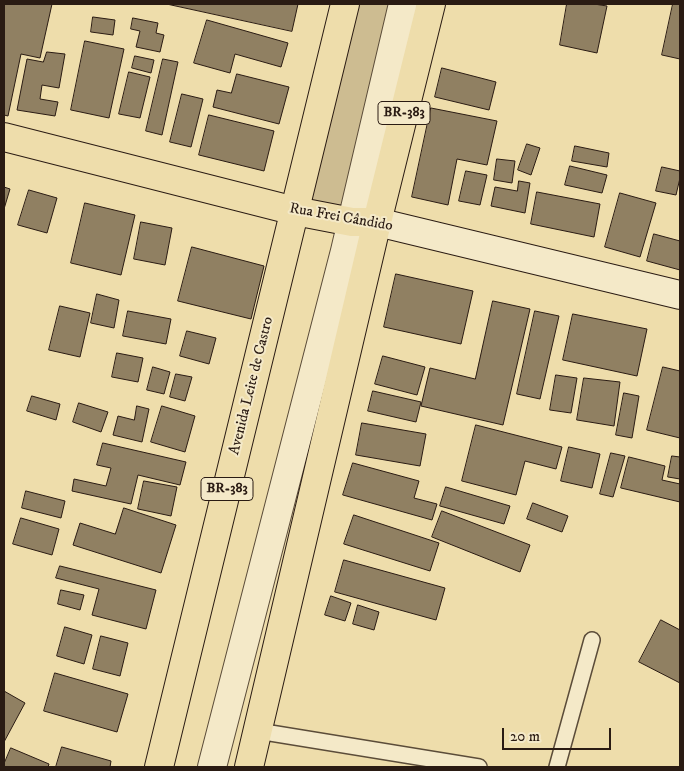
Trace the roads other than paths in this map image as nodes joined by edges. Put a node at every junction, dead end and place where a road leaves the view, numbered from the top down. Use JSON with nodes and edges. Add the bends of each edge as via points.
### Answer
{"nodes":[{"id":1,"x":345,"y":4,"type":"edge"},
{"id":2,"x":403,"y":4,"type":"edge"},
{"id":3,"x":431,"y":4,"type":"edge"},
{"id":4,"x":4,"y":137,"type":"edge"},
{"id":5,"x":295,"y":211,"type":"junction"},
{"id":6,"x":365,"y":222,"type":"junction"},
{"id":7,"x":680,"y":295,"type":"edge"},
{"id":8,"x":592,"y":640,"type":"dead end"},
{"id":9,"x":258,"y":731,"type":"junction"},
{"id":10,"x":159,"y":767,"type":"edge"},
{"id":11,"x":212,"y":767,"type":"edge"},
{"id":12,"x":249,"y":767,"type":"edge"},
{"id":13,"x":479,"y":767,"type":"edge"},
{"id":14,"x":557,"y":767,"type":"edge"}],
"edges":[{"from":1,"to":5,"type":"main road","name":"Avenida Leite de Castro","number":"BR-383"},
{"from":2,"to":6,"type":"street"},
{"from":3,"to":6,"type":"main road","number":"BR-383"},
{"from":4,"to":5,"type":"main road","name":"Rua Frei Cândido"},
{"from":5,"to":6,"type":"main road","name":"Rua Frei Cândido"},
{"from":5,"to":10,"type":"main road","name":"Avenida Leite de Castro","number":"BR-383"},
{"from":6,"to":7,"type":"street","name":"Rua Frei Cândido"},
{"from":6,"to":9,"type":"main road","number":"BR-383"},
{"from":6,"to":11,"type":"street"},
{"from":8,"to":14,"type":"lane"},
{"from":9,"to":12,"type":"main road","number":"BR-383"},
{"from":9,"to":13,"type":"lane"}]}
